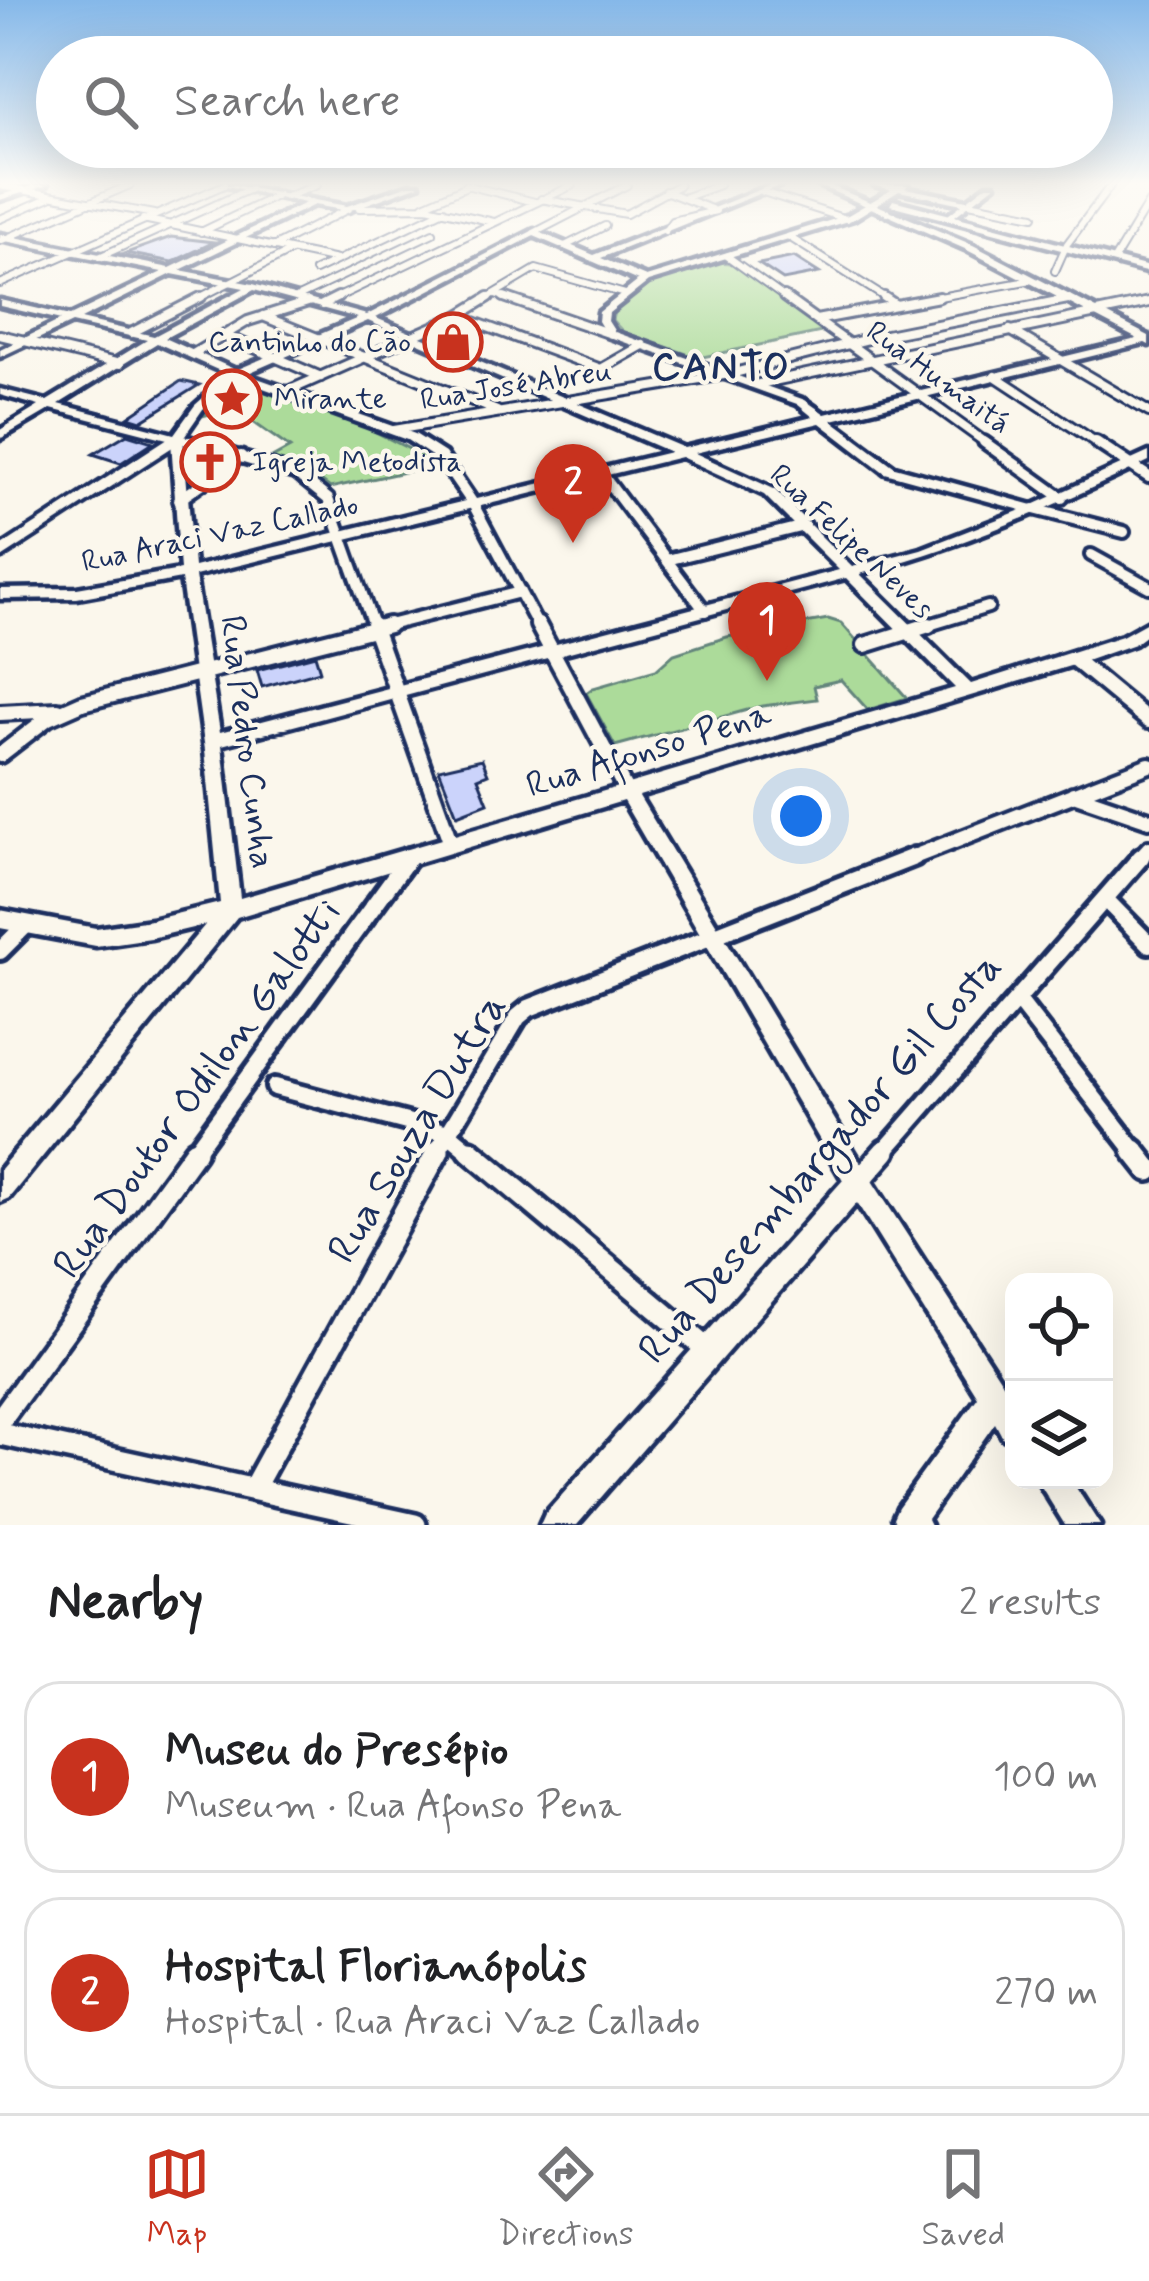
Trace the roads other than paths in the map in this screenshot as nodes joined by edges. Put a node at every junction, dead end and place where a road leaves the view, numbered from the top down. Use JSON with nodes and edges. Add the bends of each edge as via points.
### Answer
{"nodes":[{"id":1,"x":60,"y":256,"type":"edge"},
{"id":2,"x":95,"y":256,"type":"edge"},
{"id":3,"x":204,"y":256,"type":"edge"},
{"id":4,"x":279,"y":256,"type":"edge"},
{"id":5,"x":320,"y":256,"type":"edge"},
{"id":6,"x":346,"y":256,"type":"edge"},
{"id":7,"x":388,"y":256,"type":"edge"},
{"id":8,"x":424,"y":256,"type":"edge"},
{"id":9,"x":489,"y":256,"type":"edge"},
{"id":10,"x":590,"y":256,"type":"edge"},
{"id":11,"x":598,"y":256,"type":"edge"},
{"id":12,"x":727,"y":256,"type":"joint"},
{"id":13,"x":819,"y":256,"type":"edge"},
{"id":14,"x":984,"y":256,"type":"edge"},
{"id":15,"x":1062,"y":256,"type":"edge"},
{"id":16,"x":1101,"y":256,"type":"edge"},
{"id":17,"x":1116,"y":256,"type":"edge"},
{"id":18,"x":99,"y":257,"type":"joint"},
{"id":19,"x":594,"y":258,"type":"junction"},
{"id":20,"x":338,"y":260,"type":"junction"},
{"id":21,"x":1114,"y":260,"type":"junction"},
{"id":22,"x":1149,"y":270,"type":"edge"},
{"id":23,"x":174,"y":271,"type":"junction"},
{"id":24,"x":315,"y":271,"type":"dead end"},
{"id":25,"x":1055,"y":272,"type":"dead end"},
{"id":26,"x":645,"y":280,"type":"junction"},
{"id":27,"x":1032,"y":280,"type":"junction"},
{"id":28,"x":230,"y":282,"type":"junction"},
{"id":29,"x":0,"y":284,"type":"edge"},
{"id":30,"x":253,"y":287,"type":"junction"},
{"id":31,"x":495,"y":294,"type":"junction"},
{"id":32,"x":625,"y":294,"type":"junction"},
{"id":33,"x":1069,"y":299,"type":"junction"},
{"id":34,"x":302,"y":300,"type":"junction"},
{"id":35,"x":1149,"y":302,"type":"edge"},
{"id":36,"x":0,"y":303,"type":"edge"},
{"id":37,"x":322,"y":305,"type":"junction"},
{"id":38,"x":896,"y":305,"type":"junction"},
{"id":39,"x":604,"y":312,"type":"junction"},
{"id":40,"x":1094,"y":312,"type":"junction"},
{"id":41,"x":263,"y":316,"type":"junction"},
{"id":42,"x":458,"y":316,"type":"junction"},
{"id":43,"x":368,"y":318,"type":"junction"},
{"id":44,"x":68,"y":320,"type":"junction"},
{"id":45,"x":816,"y":320,"type":"junction"},
{"id":46,"x":585,"y":325,"type":"junction"},
{"id":47,"x":1010,"y":330,"type":"junction"},
{"id":48,"x":131,"y":333,"type":"junction"},
{"id":49,"x":611,"y":334,"type":"junction"},
{"id":50,"x":0,"y":335,"type":"edge"},
{"id":51,"x":224,"y":335,"type":"junction"},
{"id":52,"x":414,"y":337,"type":"junction"},
{"id":53,"x":158,"y":340,"type":"junction"},
{"id":54,"x":1148,"y":340,"type":"edge"},
{"id":55,"x":25,"y":341,"type":"junction"},
{"id":56,"x":319,"y":341,"type":"junction"},
{"id":57,"x":849,"y":344,"type":"junction"},
{"id":58,"x":643,"y":345,"type":"junction"},
{"id":59,"x":0,"y":354,"type":"edge"},
{"id":60,"x":194,"y":354,"type":"junction"},
{"id":61,"x":275,"y":359,"type":"junction"},
{"id":62,"x":362,"y":359,"type":"junction"},
{"id":63,"x":872,"y":360,"type":"junction"},
{"id":64,"x":1061,"y":361,"type":"junction"},
{"id":65,"x":120,"y":364,"type":"junction"},
{"id":66,"x":238,"y":374,"type":"junction"},
{"id":67,"x":730,"y":374,"type":"junction"},
{"id":68,"x":995,"y":376,"type":"junction"},
{"id":69,"x":321,"y":377,"type":"junction"},
{"id":70,"x":759,"y":384,"type":"junction"},
{"id":71,"x":0,"y":392,"type":"edge"},
{"id":72,"x":288,"y":392,"type":"junction"},
{"id":73,"x":919,"y":394,"type":"junction"},
{"id":74,"x":569,"y":401,"type":"junction"},
{"id":75,"x":50,"y":405,"type":"junction"},
{"id":76,"x":501,"y":412,"type":"junction"},
{"id":77,"x":1149,"y":412,"type":"edge"},
{"id":78,"x":823,"y":418,"type":"junction"},
{"id":79,"x":394,"y":430,"type":"junction"},
{"id":80,"x":0,"y":434,"type":"edge"},
{"id":81,"x":177,"y":438,"type":"junction"},
{"id":82,"x":682,"y":452,"type":"junction"},
{"id":83,"x":241,"y":456,"type":"junction"},
{"id":84,"x":1149,"y":456,"type":"edge"},
{"id":85,"x":1131,"y":465,"type":"junction"},
{"id":86,"x":601,"y":473,"type":"junction"},
{"id":87,"x":1149,"y":477,"type":"edge"},
{"id":88,"x":1062,"y":498,"type":"junction"},
{"id":89,"x":179,"y":500,"type":"junction"},
{"id":90,"x":473,"y":504,"type":"junction"},
{"id":91,"x":1034,"y":509,"type":"junction"},
{"id":92,"x":804,"y":526,"type":"junction"},
{"id":93,"x":1124,"y":532,"type":"dead end"},
{"id":94,"x":342,"y":536,"type":"junction"},
{"id":95,"x":0,"y":553,"type":"edge"},
{"id":96,"x":1091,"y":555,"type":"dead end"},
{"id":97,"x":667,"y":560,"type":"junction"},
{"id":98,"x":187,"y":573,"type":"junction"},
{"id":99,"x":850,"y":573,"type":"junction"},
{"id":100,"x":1149,"y":586,"type":"edge"},
{"id":101,"x":520,"y":592,"type":"junction"},
{"id":102,"x":0,"y":594,"type":"edge"},
{"id":103,"x":988,"y":607,"type":"dead end"},
{"id":104,"x":705,"y":611,"type":"junction"},
{"id":105,"x":1149,"y":626,"type":"edge"},
{"id":106,"x":374,"y":630,"type":"junction"},
{"id":107,"x":908,"y":632,"type":"junction"},
{"id":108,"x":865,"y":645,"type":"dead end"},
{"id":109,"x":550,"y":652,"type":"junction"},
{"id":110,"x":1074,"y":659,"type":"junction"},
{"id":111,"x":202,"y":673,"type":"junction"},
{"id":112,"x":968,"y":691,"type":"junction"},
{"id":113,"x":396,"y":692,"type":"junction"},
{"id":114,"x":63,"y":710,"type":"junction"},
{"id":115,"x":0,"y":712,"type":"edge"},
{"id":116,"x":1149,"y":721,"type":"edge"},
{"id":117,"x":212,"y":741,"type":"junction"},
{"id":118,"x":0,"y":755,"type":"edge"},
{"id":119,"x":1149,"y":765,"type":"edge"},
{"id":120,"x":627,"y":792,"type":"junction"},
{"id":121,"x":1073,"y":794,"type":"junction"},
{"id":122,"x":1149,"y":820,"type":"edge"},
{"id":123,"x":451,"y":844,"type":"junction"},
{"id":124,"x":1149,"y":848,"type":"edge"},
{"id":125,"x":409,"y":857,"type":"junction"},
{"id":126,"x":1105,"y":899,"type":"junction"},
{"id":127,"x":231,"y":909,"type":"junction"},
{"id":128,"x":0,"y":920,"type":"edge"},
{"id":129,"x":26,"y":925,"type":"junction"},
{"id":130,"x":711,"y":935,"type":"junction"},
{"id":131,"x":1149,"y":944,"type":"edge"},
{"id":132,"x":0,"y":951,"type":"edge"},
{"id":133,"x":1018,"y":999,"type":"junction"},
{"id":134,"x":275,"y":1087,"type":"dead end"},
{"id":135,"x":448,"y":1133,"type":"junction"},
{"id":136,"x":1149,"y":1170,"type":"edge"},
{"id":137,"x":858,"y":1182,"type":"junction"},
{"id":138,"x":0,"y":1189,"type":"edge"},
{"id":139,"x":709,"y":1351,"type":"junction"},
{"id":140,"x":994,"y":1399,"type":"junction"},
{"id":141,"x":1005,"y":1414,"type":"edge"},
{"id":142,"x":0,"y":1420,"type":"edge"},
{"id":143,"x":0,"y":1434,"type":"edge"},
{"id":144,"x":253,"y":1489,"type":"junction"},
{"id":145,"x":1058,"y":1489,"type":"edge"},
{"id":146,"x":909,"y":1522,"type":"edge"},
{"id":147,"x":415,"y":1525,"type":"edge"},
{"id":148,"x":556,"y":1525,"type":"edge"},
{"id":149,"x":1084,"y":1525,"type":"edge"}],
"edges":[{"from":1,"to":29,"type":"street"},
{"from":2,"to":18,"type":"street","name":"Rua Felipe Neves"},
{"from":3,"to":23,"type":"street"},
{"from":4,"to":28,"type":"street"},
{"from":5,"to":20,"type":"street"},
{"from":6,"to":20,"type":"street"},
{"from":7,"to":34,"type":"street"},
{"from":8,"to":37,"type":"street"},
{"from":9,"to":43,"type":"street"},
{"from":10,"to":19,"type":"street"},
{"from":11,"to":19,"type":"street"},
{"from":12,"to":26,"type":"street"},
{"from":12,"to":45,"type":"street","name":"Rua Humaitá"},
{"from":13,"to":38,"type":"street"},
{"from":14,"to":27,"type":"main road"},
{"from":15,"to":25,"type":"street"},
{"from":16,"to":21,"type":"main road"},
{"from":17,"to":21,"type":"street"},
{"from":18,"to":23,"type":"street","name":"Rua Felipe Neves"},
{"from":19,"to":26,"type":"street"},
{"from":20,"to":24,"type":"street"},
{"from":21,"to":22,"type":"main road"},
{"from":23,"to":28,"type":"street","name":"Rua Felipe Neves"},
{"from":23,"to":44,"type":"street"},
{"from":26,"to":32,"type":"street"},
{"from":27,"to":33,"type":"main road"},
{"from":27,"to":38,"type":"street"},
{"from":28,"to":30,"type":"street","name":"Rua Felipe Neves"},
{"from":28,"to":48,"type":"street"},
{"from":30,"to":34,"type":"street","name":"Rua Felipe Neves"},
{"from":30,"to":53,"type":"street"},
{"from":31,"to":32,"type":"street","via":[[540,268]]},
{"from":31,"to":42,"type":"street"},
{"from":31,"to":46,"type":"street"},
{"from":32,"to":39,"type":"street"},
{"from":33,"to":40,"type":"main road"},
{"from":33,"to":57,"type":"street","name":"Rua José Abreu"},
{"from":34,"to":37,"type":"street","name":"Rua Felipe Neves"},
{"from":34,"to":41,"type":"street"},
{"from":35,"to":40,"type":"street"},
{"from":36,"to":44,"type":"street"},
{"from":37,"to":43,"type":"street","name":"Rua Felipe Neves"},
{"from":38,"to":45,"type":"street"},
{"from":39,"to":46,"type":"street"},
{"from":39,"to":49,"type":"street"},
{"from":40,"to":47,"type":"street"},
{"from":40,"to":54,"type":"main road"},
{"from":41,"to":51,"type":"street"},
{"from":41,"to":56,"type":"street"},
{"from":42,"to":52,"type":"street"},
{"from":42,"to":58,"type":"street","via":[[601,369]]},
{"from":43,"to":52,"type":"street","name":"Rua Felipe Neves"},
{"from":43,"to":56,"type":"street"},
{"from":44,"to":48,"type":"street"},
{"from":44,"to":55,"type":"street"},
{"from":45,"to":57,"type":"street","name":"Rua Humaitá"},
{"from":46,"to":49,"type":"street"},
{"from":47,"to":63,"type":"street"},
{"from":47,"to":64,"type":"street"},
{"from":48,"to":53,"type":"street"},
{"from":49,"to":58,"type":"street"},
{"from":50,"to":55,"type":"street"},
{"from":51,"to":60,"type":"street"},
{"from":51,"to":61,"type":"street"},
{"from":52,"to":62,"type":"street"},
{"from":52,"to":74,"type":"street","name":"Rua Felipe Neves"},
{"from":53,"to":60,"type":"street"},
{"from":53,"to":65,"type":"street"},
{"from":54,"to":64,"type":"street","name":"Rua Araci Vaz Callado"},
{"from":55,"to":59,"type":"street"},
{"from":55,"to":65,"type":"street"},
{"from":56,"to":61,"type":"street"},
{"from":56,"to":62,"type":"street"},
{"from":57,"to":63,"type":"street","name":"Rua Humaitá"},
{"from":57,"to":67,"type":"street","name":"Rua José Abreu"},
{"from":58,"to":67,"type":"street"},
{"from":60,"to":66,"type":"street"},
{"from":61,"to":66,"type":"street"},
{"from":61,"to":69,"type":"street"},
{"from":62,"to":69,"type":"street"},
{"from":62,"to":76,"type":"street"},
{"from":63,"to":70,"type":"street"},
{"from":63,"to":73,"type":"street","name":"Rua Humaitá"},
{"from":64,"to":68,"type":"street","name":"Rua Araci Vaz Callado"},
{"from":64,"to":77,"type":"street"},
{"from":65,"to":75,"type":"street"},
{"from":66,"to":72,"type":"street"},
{"from":66,"to":81,"type":"street"},
{"from":67,"to":70,"type":"street"},
{"from":67,"to":74,"type":"street","name":"Rua José Abreu"},
{"from":68,"to":73,"type":"street","name":"Rua Araci Vaz Callado"},
{"from":68,"to":85,"type":"street"},
{"from":69,"to":72,"type":"street"},
{"from":70,"to":78,"type":"street"},
{"from":71,"to":75,"type":"street"},
{"from":72,"to":79,"type":"street"},
{"from":73,"to":78,"type":"street","name":"Rua Araci Vaz Callado"},
{"from":73,"to":88,"type":"street","name":"Rua Humaitá"},
{"from":74,"to":76,"type":"street","name":"Rua José Abreu"},
{"from":74,"to":82,"type":"street","name":"Rua Felipe Neves"},
{"from":75,"to":80,"type":"street"},
{"from":75,"to":81,"type":"street"},
{"from":76,"to":79,"type":"street","name":"Rua José Abreu"},
{"from":78,"to":82,"type":"street","name":"Rua Araci Vaz Callado"},
{"from":78,"to":91,"type":"street","via":[[890,470]]},
{"from":79,"to":90,"type":"street","via":[[441,456]]},
{"from":81,"to":83,"type":"street"},
{"from":81,"to":89,"type":"street","name":"Rua Pedro Cunha"},
{"from":81,"to":95,"type":"street"},
{"from":82,"to":86,"type":"street","name":"Rua Araci Vaz Callado"},
{"from":82,"to":92,"type":"street","name":"Rua Felipe Neves","via":[[759,486]]},
{"from":83,"to":89,"type":"street"},
{"from":83,"to":94,"type":"street","via":[[310,482],[328,499]]},
{"from":84,"to":85,"type":"street"},
{"from":85,"to":87,"type":"street"},
{"from":85,"to":88,"type":"street"},
{"from":86,"to":90,"type":"street","name":"Rua Araci Vaz Callado"},
{"from":86,"to":97,"type":"street"},
{"from":88,"to":91,"type":"street"},
{"from":89,"to":98,"type":"street","name":"Rua Pedro Cunha"},
{"from":90,"to":94,"type":"street","name":"Rua Araci Vaz Callado"},
{"from":90,"to":101,"type":"street"},
{"from":91,"to":93,"type":"street"},
{"from":91,"to":99,"type":"street"},
{"from":92,"to":97,"type":"street"},
{"from":92,"to":99,"type":"street","name":"Rua Felipe Neves"},
{"from":94,"to":98,"type":"street","name":"Rua Araci Vaz Callado"},
{"from":94,"to":106,"type":"street"},
{"from":96,"to":100,"type":"street"},
{"from":97,"to":104,"type":"street"},
{"from":98,"to":102,"type":"street","name":"Rua Araci Vaz Callado","via":[[77,593]]},
{"from":98,"to":111,"type":"street","name":"Rua Pedro Cunha"},
{"from":99,"to":104,"type":"street"},
{"from":99,"to":107,"type":"street","name":"Rua Felipe Neves"},
{"from":101,"to":106,"type":"street"},
{"from":101,"to":109,"type":"street"},
{"from":103,"to":107,"type":"street"},
{"from":104,"to":109,"type":"street"},
{"from":105,"to":110,"type":"street","name":"Rua Afonso Pena"},
{"from":106,"to":111,"type":"street"},
{"from":106,"to":113,"type":"street"},
{"from":107,"to":108,"type":"street"},
{"from":107,"to":112,"type":"street","name":"Rua Felipe Neves"},
{"from":109,"to":113,"type":"street"},
{"from":109,"to":120,"type":"street"},
{"from":110,"to":112,"type":"street","name":"Rua Afonso Pena"},
{"from":110,"to":116,"type":"street"},
{"from":111,"to":114,"type":"street"},
{"from":111,"to":117,"type":"street","name":"Rua Pedro Cunha"},
{"from":112,"to":120,"type":"street","name":"Rua Afonso Pena"},
{"from":113,"to":117,"type":"street"},
{"from":113,"to":123,"type":"street"},
{"from":114,"to":115,"type":"street"},
{"from":114,"to":118,"type":"street"},
{"from":117,"to":127,"type":"street","name":"Rua Pedro Cunha"},
{"from":119,"to":121,"type":"street","name":"Rua Souza Dutra"},
{"from":120,"to":123,"type":"street","name":"Rua Afonso Pena"},
{"from":120,"to":130,"type":"street"},
{"from":121,"to":122,"type":"street"},
{"from":121,"to":130,"type":"street","name":"Rua Souza Dutra"},
{"from":123,"to":125,"type":"street","name":"Rua Afonso Pena"},
{"from":124,"to":126,"type":"street","name":"Rua Desembargador Gil Costa"},
{"from":125,"to":127,"type":"street","name":"Rua Afonso Pena"},
{"from":125,"to":142,"type":"street","name":"Rua Doutor Odilon Galotti"},
{"from":126,"to":131,"type":"street"},
{"from":126,"to":133,"type":"street","name":"Rua Desembargador Gil Costa"},
{"from":127,"to":129,"type":"street","name":"Rua Afonso Pena","via":[[122,935]]},
{"from":127,"to":138,"type":"street","name":"Rua Pedro Cunha"},
{"from":128,"to":129,"type":"street","name":"Rua Afonso Pena"},
{"from":129,"to":132,"type":"street"},
{"from":130,"to":135,"type":"street","name":"Rua Souza Dutra","via":[[529,1008]]},
{"from":130,"to":137,"type":"street"},
{"from":133,"to":136,"type":"street"},
{"from":133,"to":137,"type":"street","name":"Rua Desembargador Gil Costa"},
{"from":134,"to":135,"type":"street"},
{"from":135,"to":139,"type":"street"},
{"from":135,"to":144,"type":"street","name":"Rua Souza Dutra"},
{"from":137,"to":139,"type":"street","name":"Rua Desembargador Gil Costa"},
{"from":137,"to":140,"type":"street"},
{"from":139,"to":148,"type":"street","name":"Rua Desembargador Gil Costa"},
{"from":140,"to":141,"type":"street"},
{"from":140,"to":146,"type":"street"},
{"from":143,"to":144,"type":"street"},
{"from":144,"to":147,"type":"street"},
{"from":145,"to":149,"type":"street"}]}
